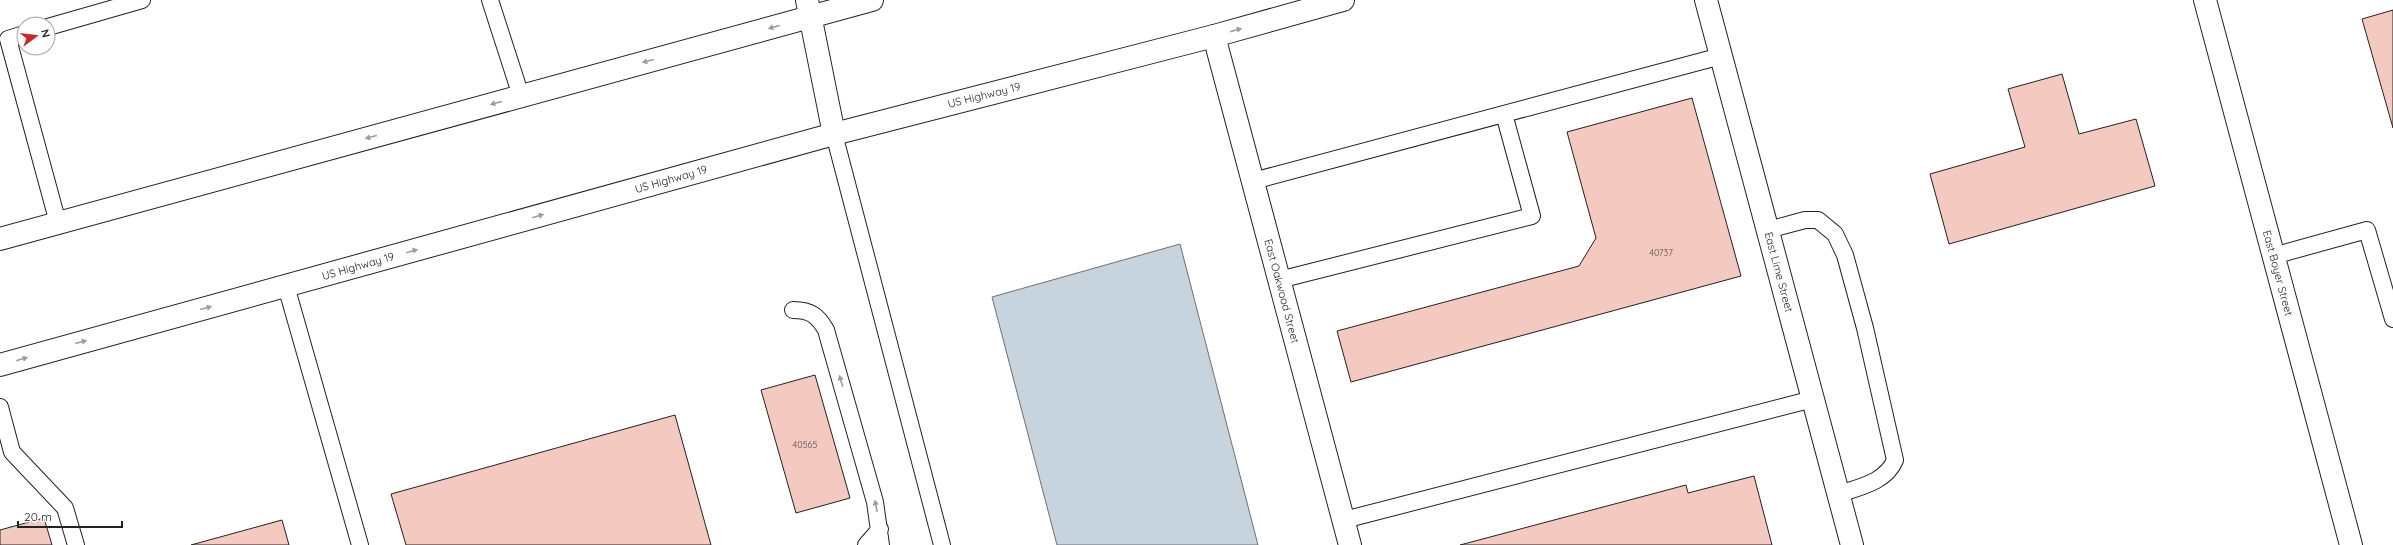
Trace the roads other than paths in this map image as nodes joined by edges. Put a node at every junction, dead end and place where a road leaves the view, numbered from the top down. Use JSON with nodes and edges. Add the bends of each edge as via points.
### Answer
{"nodes":[{"id":1,"x":142,"y":0,"type":"edge"},
{"id":2,"x":490,"y":0,"type":"edge"},
{"id":3,"x":872,"y":0,"type":"edge"},
{"id":4,"x":1343,"y":0,"type":"edge"},
{"id":5,"x":1706,"y":0,"type":"edge"},
{"id":6,"x":2205,"y":0,"type":"edge"},
{"id":7,"x":809,"y":8,"type":"edge"},
{"id":8,"x":56,"y":25,"type":"edge"},
{"id":9,"x":16,"y":36,"type":"edge"},
{"id":10,"x":1214,"y":36,"type":"junction"},
{"id":11,"x":1721,"y":56,"type":"junction"},
{"id":12,"x":521,"y":96,"type":"junction"},
{"id":13,"x":1504,"y":114,"type":"junction"},
{"id":14,"x":834,"y":134,"type":"junction"},
{"id":15,"x":1253,"y":182,"type":"junction"},
{"id":16,"x":58,"y":223,"type":"junction"},
{"id":17,"x":1768,"y":230,"type":"junction"},
{"id":18,"x":0,"y":239,"type":"edge"},
{"id":19,"x":2273,"y":256,"type":"junction"},
{"id":20,"x":1279,"y":280,"type":"junction"},
{"id":21,"x":286,"y":286,"type":"junction"},
{"id":22,"x":794,"y":310,"type":"dead end"},
{"id":23,"x":2393,"y":319,"type":"edge"},
{"id":24,"x":0,"y":365,"type":"edge"},
{"id":25,"x":1813,"y":399,"type":"junction"},
{"id":26,"x":0,"y":407,"type":"edge"},
{"id":27,"x":1838,"y":494,"type":"junction"},
{"id":28,"x":1344,"y":520,"type":"junction"},
{"id":29,"x":881,"y":537,"type":"edge"},
{"id":30,"x":76,"y":545,"type":"edge"},
{"id":31,"x":360,"y":545,"type":"edge"},
{"id":32,"x":866,"y":545,"type":"edge"},
{"id":33,"x":942,"y":545,"type":"edge"},
{"id":34,"x":1350,"y":545,"type":"edge"},
{"id":35,"x":1852,"y":545,"type":"edge"},
{"id":36,"x":2351,"y":545,"type":"edge"}],
"edges":[{"from":1,"to":8,"type":"lane"},
{"from":2,"to":12,"type":"lane"},
{"from":3,"to":7,"type":"main road"},
{"from":10,"to":4,"type":"main road","name":"US Highway 19","one_way":true},
{"from":5,"to":11,"type":"main road","name":"East Lime Street"},
{"from":6,"to":19,"type":"main road","name":"East Boyer Street"},
{"from":7,"to":12,"type":"main road","one_way":true},
{"from":7,"to":14,"type":"main road"},
{"from":9,"to":16,"type":"lane","via":[[8,39]]},
{"from":10,"to":14,"type":"main road","name":"US Highway 19"},
{"from":10,"to":15,"type":"main road","name":"East Oakwood Street"},
{"from":11,"to":13,"type":"lane"},
{"from":11,"to":17,"type":"main road","name":"East Lime Street"},
{"from":12,"to":16,"type":"main road","one_way":true},
{"from":13,"to":15,"type":"lane"},
{"from":13,"to":20,"type":"lane","via":[[1532,216]]},
{"from":21,"to":14,"type":"main road","name":"US Highway 19","one_way":true},
{"from":14,"to":33,"type":"lane"},
{"from":15,"to":20,"type":"main road","name":"East Oakwood Street"},
{"from":16,"to":18,"type":"main road"},
{"from":17,"to":25,"type":"main road","name":"East Lime Street"},
{"from":17,"to":27,"type":"lane","via":[[1805,220],[1818,220],[1835,234],[1845,255],[1866,328],[1895,460],[1892,468],[1883,477]]},
{"from":19,"to":23,"type":"lane","via":[[2366,230]]},
{"from":19,"to":36,"type":"main road","name":"East Boyer Street"},
{"from":20,"to":28,"type":"main road","name":"East Oakwood Street"},
{"from":24,"to":21,"type":"main road","name":"US Highway 19","one_way":true},
{"from":21,"to":31,"type":"lane"},
{"from":29,"to":22,"type":"lane","one_way":true,"via":[[875,502],[826,330],[818,317],[805,310]]},
{"from":25,"to":27,"type":"main road","name":"East Lime Street"},
{"from":25,"to":28,"type":"lane"},
{"from":26,"to":30,"type":"lane","via":[[12,452],[65,508]]},
{"from":27,"to":35,"type":"main road","name":"East Lime Street"},
{"from":28,"to":34,"type":"main road","name":"East Oakwood Street"},
{"from":29,"to":32,"type":"lane"}]}
